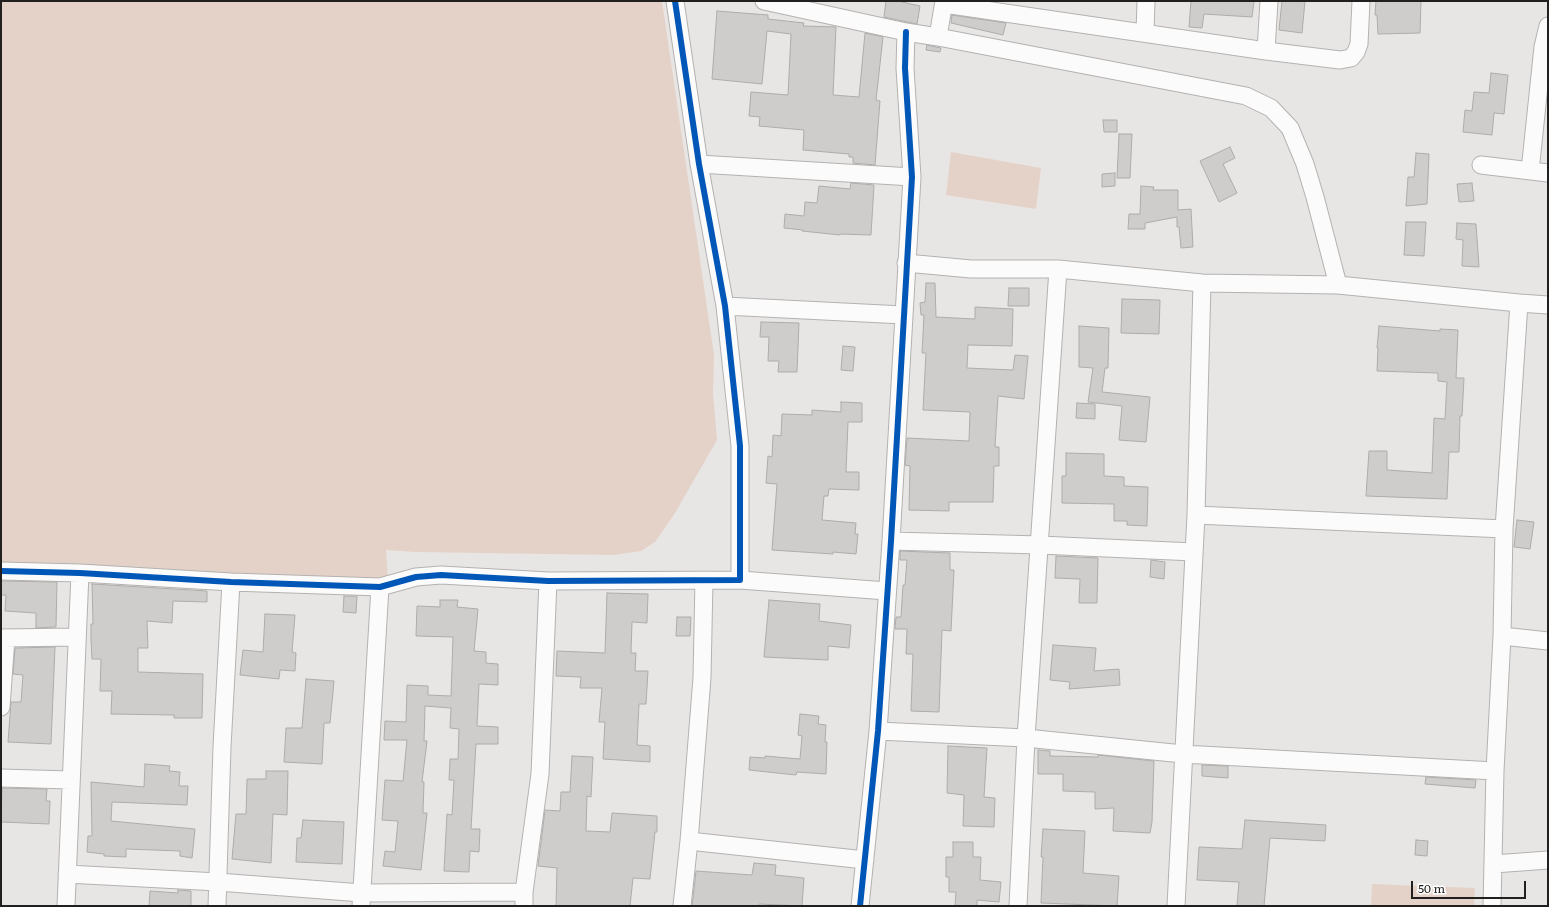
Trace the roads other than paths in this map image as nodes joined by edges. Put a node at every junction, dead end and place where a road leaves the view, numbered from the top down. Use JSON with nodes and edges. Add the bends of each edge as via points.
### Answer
{"nodes":[{"id":1,"x":675,"y":1,"type":"edge"},
{"id":2,"x":764,"y":1,"type":"edge"},
{"id":3,"x":1146,"y":1,"type":"edge"},
{"id":4,"x":1269,"y":1,"type":"edge"},
{"id":5,"x":1361,"y":1,"type":"edge"},
{"id":6,"x":944,"y":2,"type":"edge"},
{"id":7,"x":1548,"y":26,"type":"edge"},
{"id":8,"x":906,"y":32,"type":"junction"},
{"id":9,"x":1145,"y":33,"type":"junction"},
{"id":10,"x":938,"y":37,"type":"junction"},
{"id":11,"x":1266,"y":51,"type":"junction"},
{"id":12,"x":699,"y":164,"type":"junction"},
{"id":13,"x":1480,"y":165,"type":"dead end"},
{"id":14,"x":1530,"y":171,"type":"junction"},
{"id":15,"x":1548,"y":173,"type":"edge"},
{"id":16,"x":912,"y":177,"type":"junction"},
{"id":17,"x":906,"y":263,"type":"junction"},
{"id":18,"x":1058,"y":269,"type":"junction"},
{"id":19,"x":1202,"y":283,"type":"junction"},
{"id":20,"x":1338,"y":285,"type":"junction"},
{"id":21,"x":1519,"y":303,"type":"junction"},
{"id":22,"x":1548,"y":305,"type":"edge"},
{"id":23,"x":725,"y":306,"type":"junction"},
{"id":24,"x":904,"y":315,"type":"junction"},
{"id":25,"x":1196,"y":515,"type":"junction"},
{"id":26,"x":1504,"y":529,"type":"junction"},
{"id":27,"x":891,"y":541,"type":"junction"},
{"id":28,"x":1040,"y":544,"type":"junction"},
{"id":29,"x":1194,"y":552,"type":"junction"},
{"id":30,"x":1,"y":571,"type":"edge"},
{"id":31,"x":80,"y":573,"type":"junction"},
{"id":32,"x":704,"y":580,"type":"junction"},
{"id":33,"x":740,"y":580,"type":"junction"},
{"id":34,"x":548,"y":581,"type":"junction"},
{"id":35,"x":231,"y":582,"type":"junction"},
{"id":36,"x":380,"y":587,"type":"junction"},
{"id":37,"x":887,"y":591,"type":"junction"},
{"id":38,"x":1502,"y":636,"type":"junction"},
{"id":39,"x":77,"y":637,"type":"junction"},
{"id":40,"x":3,"y":638,"type":"edge"},
{"id":41,"x":1548,"y":641,"type":"edge"},
{"id":42,"x":1,"y":707,"type":"edge"},
{"id":43,"x":878,"y":731,"type":"junction"},
{"id":44,"x":1026,"y":738,"type":"junction"},
{"id":45,"x":1183,"y":754,"type":"junction"},
{"id":46,"x":1495,"y":771,"type":"junction"},
{"id":47,"x":1,"y":778,"type":"edge"},
{"id":48,"x":70,"y":780,"type":"junction"},
{"id":49,"x":690,"y":841,"type":"junction"},
{"id":50,"x":865,"y":860,"type":"junction"},
{"id":51,"x":1548,"y":860,"type":"edge"},
{"id":52,"x":1494,"y":864,"type":"junction"},
{"id":53,"x":67,"y":874,"type":"junction"},
{"id":54,"x":218,"y":882,"type":"junction"},
{"id":55,"x":362,"y":899,"type":"edge"},
{"id":56,"x":524,"y":899,"type":"edge"},
{"id":57,"x":66,"y":906,"type":"edge"},
{"id":58,"x":218,"y":906,"type":"edge"},
{"id":59,"x":682,"y":906,"type":"edge"},
{"id":60,"x":860,"y":906,"type":"edge"},
{"id":61,"x":1018,"y":906,"type":"edge"},
{"id":62,"x":1176,"y":906,"type":"edge"},
{"id":63,"x":1492,"y":906,"type":"edge"}],
"edges":[{"from":1,"to":12,"type":"street"},
{"from":2,"to":8,"type":"street"},
{"from":3,"to":9,"type":"street"},
{"from":4,"to":11,"type":"street"},
{"from":5,"to":11,"type":"street","via":[[1359,44],[1351,58],[1340,60]]},
{"from":6,"to":9,"type":"street"},
{"from":6,"to":10,"type":"street"},
{"from":7,"to":14,"type":"street","via":[[1543,47]]},
{"from":8,"to":10,"type":"street"},
{"from":8,"to":16,"type":"street","via":[[905,68]]},
{"from":9,"to":11,"type":"street"},
{"from":10,"to":20,"type":"street","via":[[1246,96],[1271,108],[1290,128],[1305,164]]},
{"from":12,"to":16,"type":"street"},
{"from":12,"to":23,"type":"street"},
{"from":13,"to":14,"type":"street"},
{"from":14,"to":15,"type":"street"},
{"from":16,"to":17,"type":"street"},
{"from":17,"to":18,"type":"street","via":[[971,269]]},
{"from":17,"to":24,"type":"street"},
{"from":18,"to":19,"type":"street"},
{"from":18,"to":28,"type":"street"},
{"from":19,"to":20,"type":"street"},
{"from":19,"to":25,"type":"street"},
{"from":20,"to":21,"type":"street"},
{"from":21,"to":22,"type":"street"},
{"from":21,"to":26,"type":"street"},
{"from":23,"to":24,"type":"street"},
{"from":23,"to":33,"type":"street","via":[[740,446]]},
{"from":24,"to":27,"type":"street"},
{"from":25,"to":26,"type":"street"},
{"from":25,"to":29,"type":"street"},
{"from":26,"to":38,"type":"street"},
{"from":27,"to":28,"type":"street"},
{"from":27,"to":37,"type":"street"},
{"from":28,"to":29,"type":"street"},
{"from":28,"to":44,"type":"street"},
{"from":29,"to":45,"type":"street"},
{"from":30,"to":31,"type":"street"},
{"from":31,"to":35,"type":"street"},
{"from":31,"to":39,"type":"street"},
{"from":32,"to":33,"type":"street"},
{"from":32,"to":34,"type":"street"},
{"from":32,"to":49,"type":"street","via":[[702,678]]},
{"from":33,"to":37,"type":"street"},
{"from":34,"to":36,"type":"street","via":[[441,575],[416,577]]},
{"from":34,"to":56,"type":"street","via":[[540,774]]},
{"from":35,"to":36,"type":"street"},
{"from":35,"to":54,"type":"street"},
{"from":36,"to":55,"type":"street"},
{"from":37,"to":43,"type":"street"},
{"from":38,"to":41,"type":"street"},
{"from":38,"to":46,"type":"street"},
{"from":39,"to":40,"type":"street"},
{"from":39,"to":48,"type":"street"},
{"from":40,"to":42,"type":"street"},
{"from":43,"to":44,"type":"street"},
{"from":43,"to":50,"type":"street"},
{"from":44,"to":45,"type":"street"},
{"from":44,"to":61,"type":"street"},
{"from":45,"to":46,"type":"street"},
{"from":45,"to":62,"type":"street"},
{"from":46,"to":52,"type":"street"},
{"from":47,"to":48,"type":"street"},
{"from":48,"to":53,"type":"street"},
{"from":49,"to":50,"type":"street"},
{"from":49,"to":59,"type":"street"},
{"from":50,"to":60,"type":"street"},
{"from":51,"to":52,"type":"street"},
{"from":52,"to":63,"type":"street"},
{"from":53,"to":54,"type":"street"},
{"from":53,"to":57,"type":"street"},
{"from":54,"to":55,"type":"street"},
{"from":54,"to":58,"type":"street"},
{"from":55,"to":56,"type":"street"}]}
